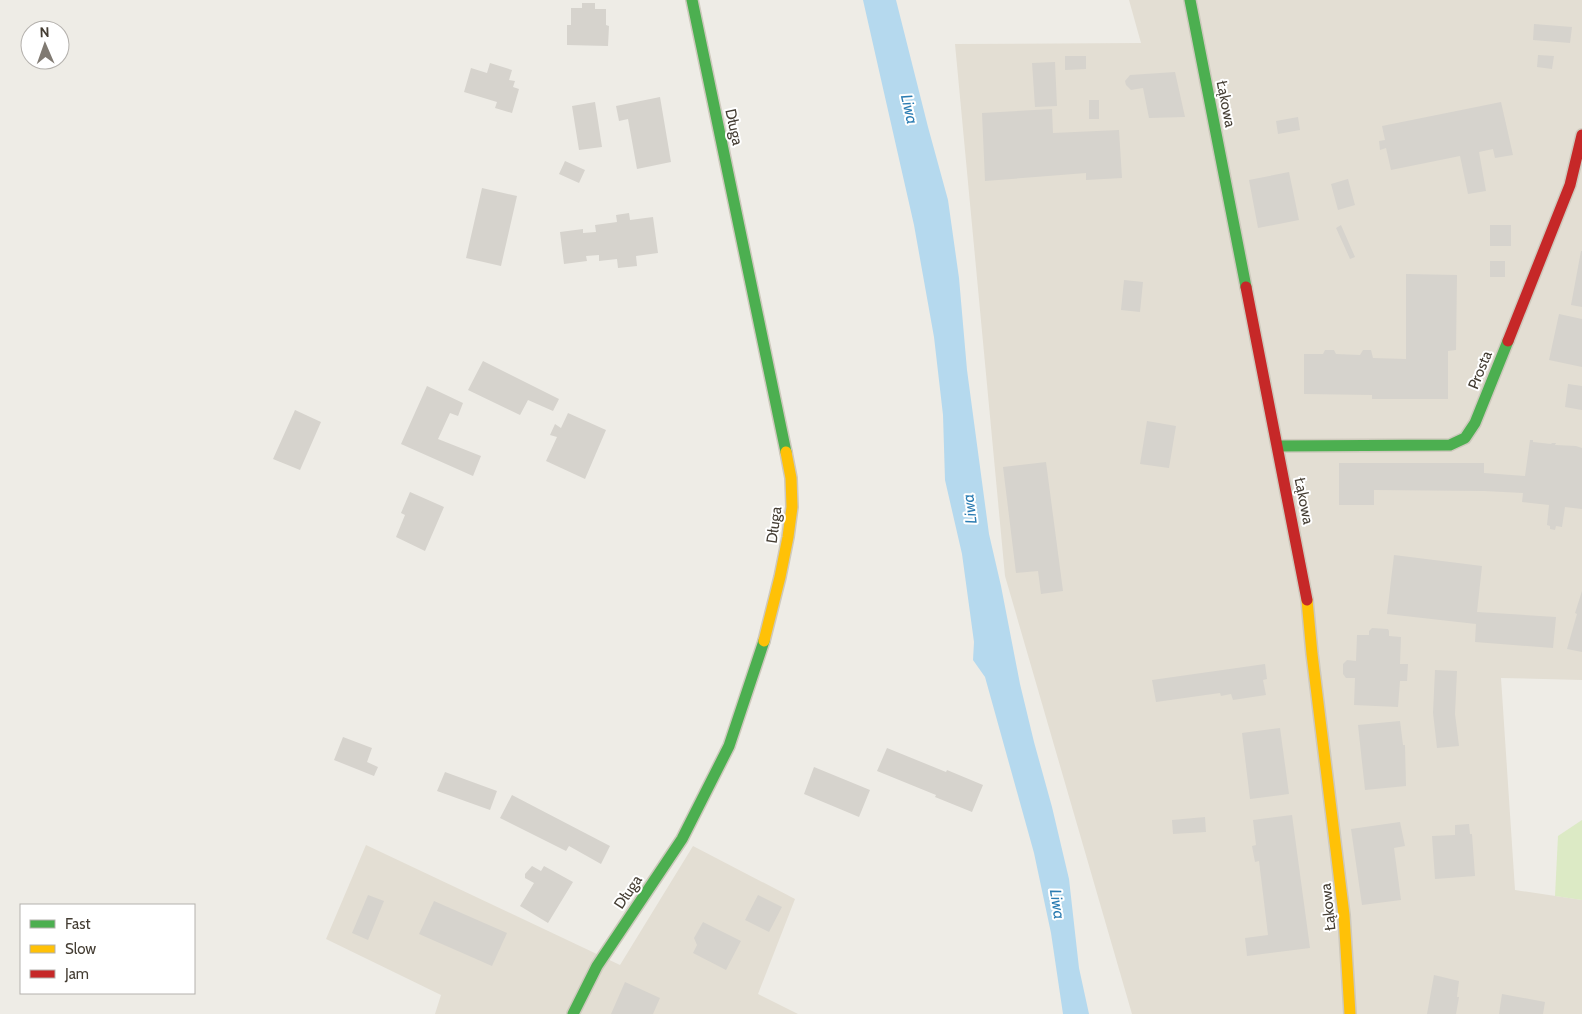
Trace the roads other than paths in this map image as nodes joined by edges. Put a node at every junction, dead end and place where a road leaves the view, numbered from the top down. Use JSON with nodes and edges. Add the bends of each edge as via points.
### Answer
{"nodes":[{"id":1,"x":692,"y":0,"type":"edge"},
{"id":2,"x":1190,"y":0,"type":"edge"},
{"id":3,"x":1582,"y":135,"type":"edge"},
{"id":4,"x":1278,"y":446,"type":"junction"},
{"id":5,"x":573,"y":1014,"type":"edge"},
{"id":6,"x":1350,"y":1014,"type":"edge"}],
"edges":[{"from":1,"to":5,"type":"street","name":"Długa","via":[[786,450],[792,507],[780,577],[762,651],[729,746],[682,839],[597,966]]},
{"from":2,"to":4,"type":"street","name":"Łąkowa"},
{"from":3,"to":4,"type":"street","name":"Prosta","via":[[1570,185],[1475,423],[1465,438],[1450,445]]},
{"from":4,"to":6,"type":"street","name":"Łąkowa","via":[[1308,603],[1344,915]]}]}
